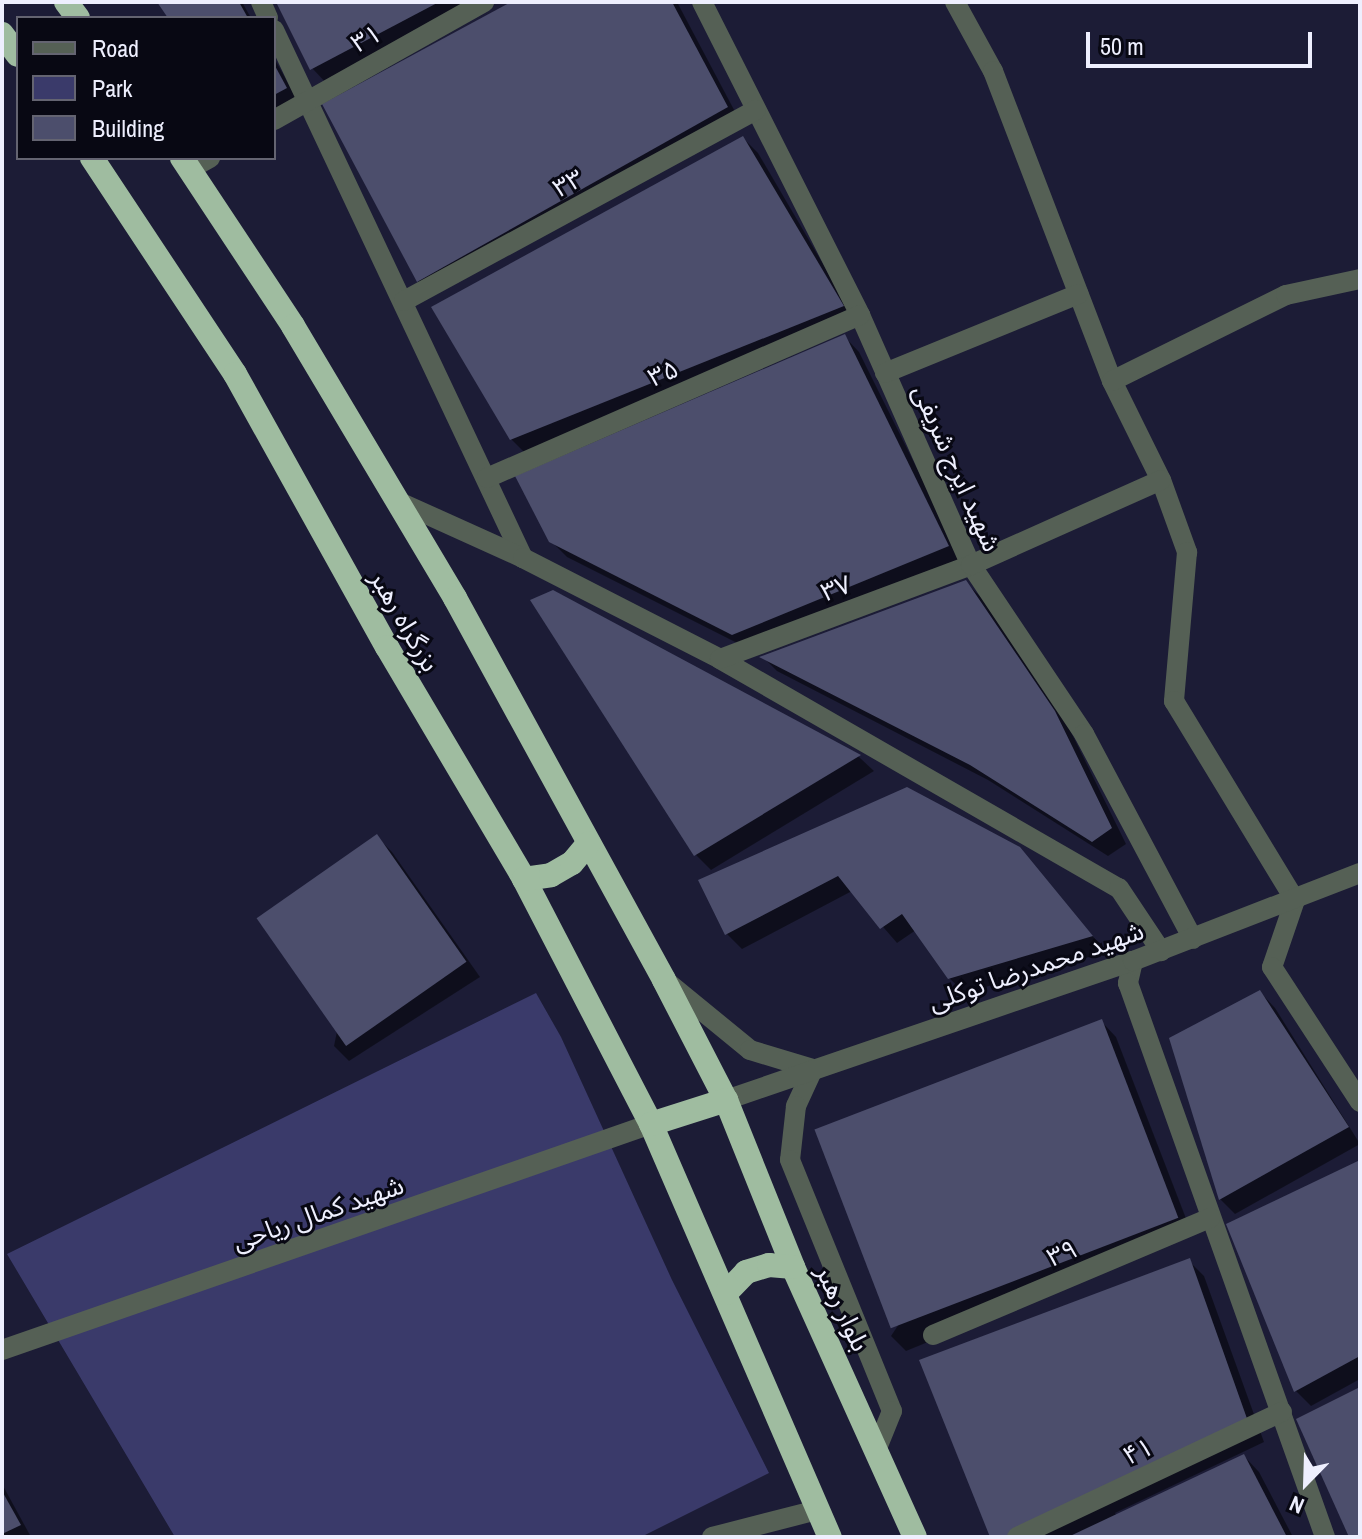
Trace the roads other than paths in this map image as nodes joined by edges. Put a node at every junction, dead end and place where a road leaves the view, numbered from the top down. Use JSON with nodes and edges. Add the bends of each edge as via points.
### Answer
{"nodes":[{"id":1,"x":484,"y":2,"type":"edge"},
{"id":2,"x":702,"y":2,"type":"edge"},
{"id":3,"x":955,"y":2,"type":"edge"},
{"id":4,"x":2,"y":34,"type":"edge"},
{"id":5,"x":276,"y":34,"type":"edge"},
{"id":6,"x":16,"y":52,"type":"edge"},
{"id":7,"x":308,"y":101,"type":"junction"},
{"id":8,"x":756,"y":110,"type":"junction"},
{"id":9,"x":276,"y":119,"type":"edge"},
{"id":10,"x":93,"y":160,"type":"edge"},
{"id":11,"x":194,"y":162,"type":"edge"},
{"id":12,"x":1360,"y":279,"type":"edge"},
{"id":13,"x":1079,"y":294,"type":"junction"},
{"id":14,"x":404,"y":301,"type":"junction"},
{"id":15,"x":860,"y":315,"type":"junction"},
{"id":16,"x":885,"y":373,"type":"junction"},
{"id":17,"x":1112,"y":381,"type":"junction"},
{"id":18,"x":487,"y":478,"type":"junction"},
{"id":19,"x":1161,"y":480,"type":"junction"},
{"id":20,"x":397,"y":501,"type":"junction"},
{"id":21,"x":523,"y":558,"type":"junction"},
{"id":22,"x":971,"y":565,"type":"junction"},
{"id":23,"x":720,"y":659,"type":"junction"},
{"id":24,"x":589,"y":843,"type":"junction"},
{"id":25,"x":1360,"y":873,"type":"edge"},
{"id":26,"x":524,"y":879,"type":"junction"},
{"id":27,"x":1295,"y":900,"type":"junction"},
{"id":28,"x":1193,"y":939,"type":"junction"},
{"id":29,"x":1161,"y":951,"type":"junction"},
{"id":30,"x":1133,"y":961,"type":"junction"},
{"id":31,"x":664,"y":980,"type":"junction"},
{"id":32,"x":813,"y":1069,"type":"junction"},
{"id":33,"x":726,"y":1100,"type":"junction"},
{"id":34,"x":1360,"y":1102,"type":"edge"},
{"id":35,"x":651,"y":1124,"type":"junction"},
{"id":36,"x":1210,"y":1218,"type":"junction"},
{"id":37,"x":793,"y":1267,"type":"junction"},
{"id":38,"x":726,"y":1293,"type":"junction"},
{"id":39,"x":933,"y":1335,"type":"dead end"},
{"id":40,"x":2,"y":1350,"type":"edge"},
{"id":41,"x":1282,"y":1412,"type":"junction"},
{"id":42,"x":877,"y":1448,"type":"junction"},
{"id":43,"x":817,"y":1510,"type":"junction"},
{"id":44,"x":712,"y":1537,"type":"edge"},
{"id":45,"x":830,"y":1537,"type":"edge"},
{"id":46,"x":915,"y":1537,"type":"edge"},
{"id":47,"x":1017,"y":1537,"type":"edge"},
{"id":48,"x":1325,"y":1537,"type":"edge"}],
"edges":[{"from":1,"to":7,"type":"street","name":"۳۱"},
{"from":2,"to":8,"type":"street","name":"شهید ایرج شریفی"},
{"from":3,"to":13,"type":"street","via":[[993,71]]},
{"from":4,"to":6,"type":"highway"},
{"from":5,"to":7,"type":"street"},
{"from":7,"to":9,"type":"street","name":"۳۱"},
{"from":7,"to":14,"type":"street"},
{"from":8,"to":14,"type":"street","name":"۳۳"},
{"from":8,"to":15,"type":"street","name":"شهید ایرج شریفی"},
{"from":10,"to":26,"type":"highway","name":"بزرگراه رهبر","via":[[235,374]]},
{"from":11,"to":20,"type":"highway","name":"بزرگراه رهبر"},
{"from":12,"to":17,"type":"street","via":[[1286,295]]},
{"from":13,"to":16,"type":"street"},
{"from":13,"to":17,"type":"street"},
{"from":14,"to":18,"type":"street"},
{"from":15,"to":16,"type":"street","name":"شهید ایرج شریفی"},
{"from":15,"to":18,"type":"street","name":"۳۵"},
{"from":16,"to":22,"type":"street","name":"شهید ایرج شریفی"},
{"from":17,"to":19,"type":"street"},
{"from":18,"to":21,"type":"street"},
{"from":19,"to":22,"type":"street","name":"۳۷"},
{"from":19,"to":27,"type":"street","via":[[1187,552],[1174,701]]},
{"from":20,"to":21,"type":"street"},
{"from":20,"to":24,"type":"highway","name":"بزرگراه رهبر"},
{"from":21,"to":23,"type":"street"},
{"from":22,"to":23,"type":"street","name":"۳۷"},
{"from":22,"to":28,"type":"street","name":"شهید ایرج شریفی","via":[[1084,734]]},
{"from":23,"to":29,"type":"street","via":[[1119,888]]},
{"from":24,"to":26,"type":"highway","via":[[572,863],[551,875]]},
{"from":24,"to":31,"type":"highway","name":"بزرگراه رهبر"},
{"from":25,"to":27,"type":"street","name":"شهید محمدرضا توکلی"},
{"from":26,"to":35,"type":"highway","name":"بزرگراه رهبر"},
{"from":27,"to":28,"type":"street","name":"شهید محمدرضا توکلی"},
{"from":27,"to":34,"type":"street","via":[[1272,967]]},
{"from":28,"to":29,"type":"street","name":"شهید محمدرضا توکلی"},
{"from":29,"to":30,"type":"street","name":"شهید محمدرضا توکلی"},
{"from":30,"to":32,"type":"street","name":"شهید محمدرضا توکلی"},
{"from":30,"to":36,"type":"street","via":[[1128,983]]},
{"from":31,"to":32,"type":"street","via":[[750,1050]]},
{"from":31,"to":33,"type":"highway","name":"بزرگراه رهبر"},
{"from":32,"to":33,"type":"street","name":"شهید محمدرضا توکلی"},
{"from":32,"to":42,"type":"street","via":[[796,1106],[790,1160],[892,1411]]},
{"from":33,"to":35,"type":"highway"},
{"from":33,"to":37,"type":"highway","name":"بلوار رهبر"},
{"from":35,"to":38,"type":"highway"},
{"from":35,"to":40,"type":"street","name":"شهید کمال ریاحی"},
{"from":36,"to":39,"type":"street","name":"۳۹"},
{"from":36,"to":41,"type":"street"},
{"from":37,"to":38,"type":"highway","via":[[769,1265],[746,1272]]},
{"from":37,"to":42,"type":"highway","name":"بلوار رهبر"},
{"from":38,"to":43,"type":"highway"},
{"from":41,"to":47,"type":"street","name":"۴۱"},
{"from":41,"to":48,"type":"street"},
{"from":42,"to":46,"type":"highway","name":"بلوار رهبر"},
{"from":43,"to":44,"type":"street"},
{"from":43,"to":45,"type":"highway"}]}
